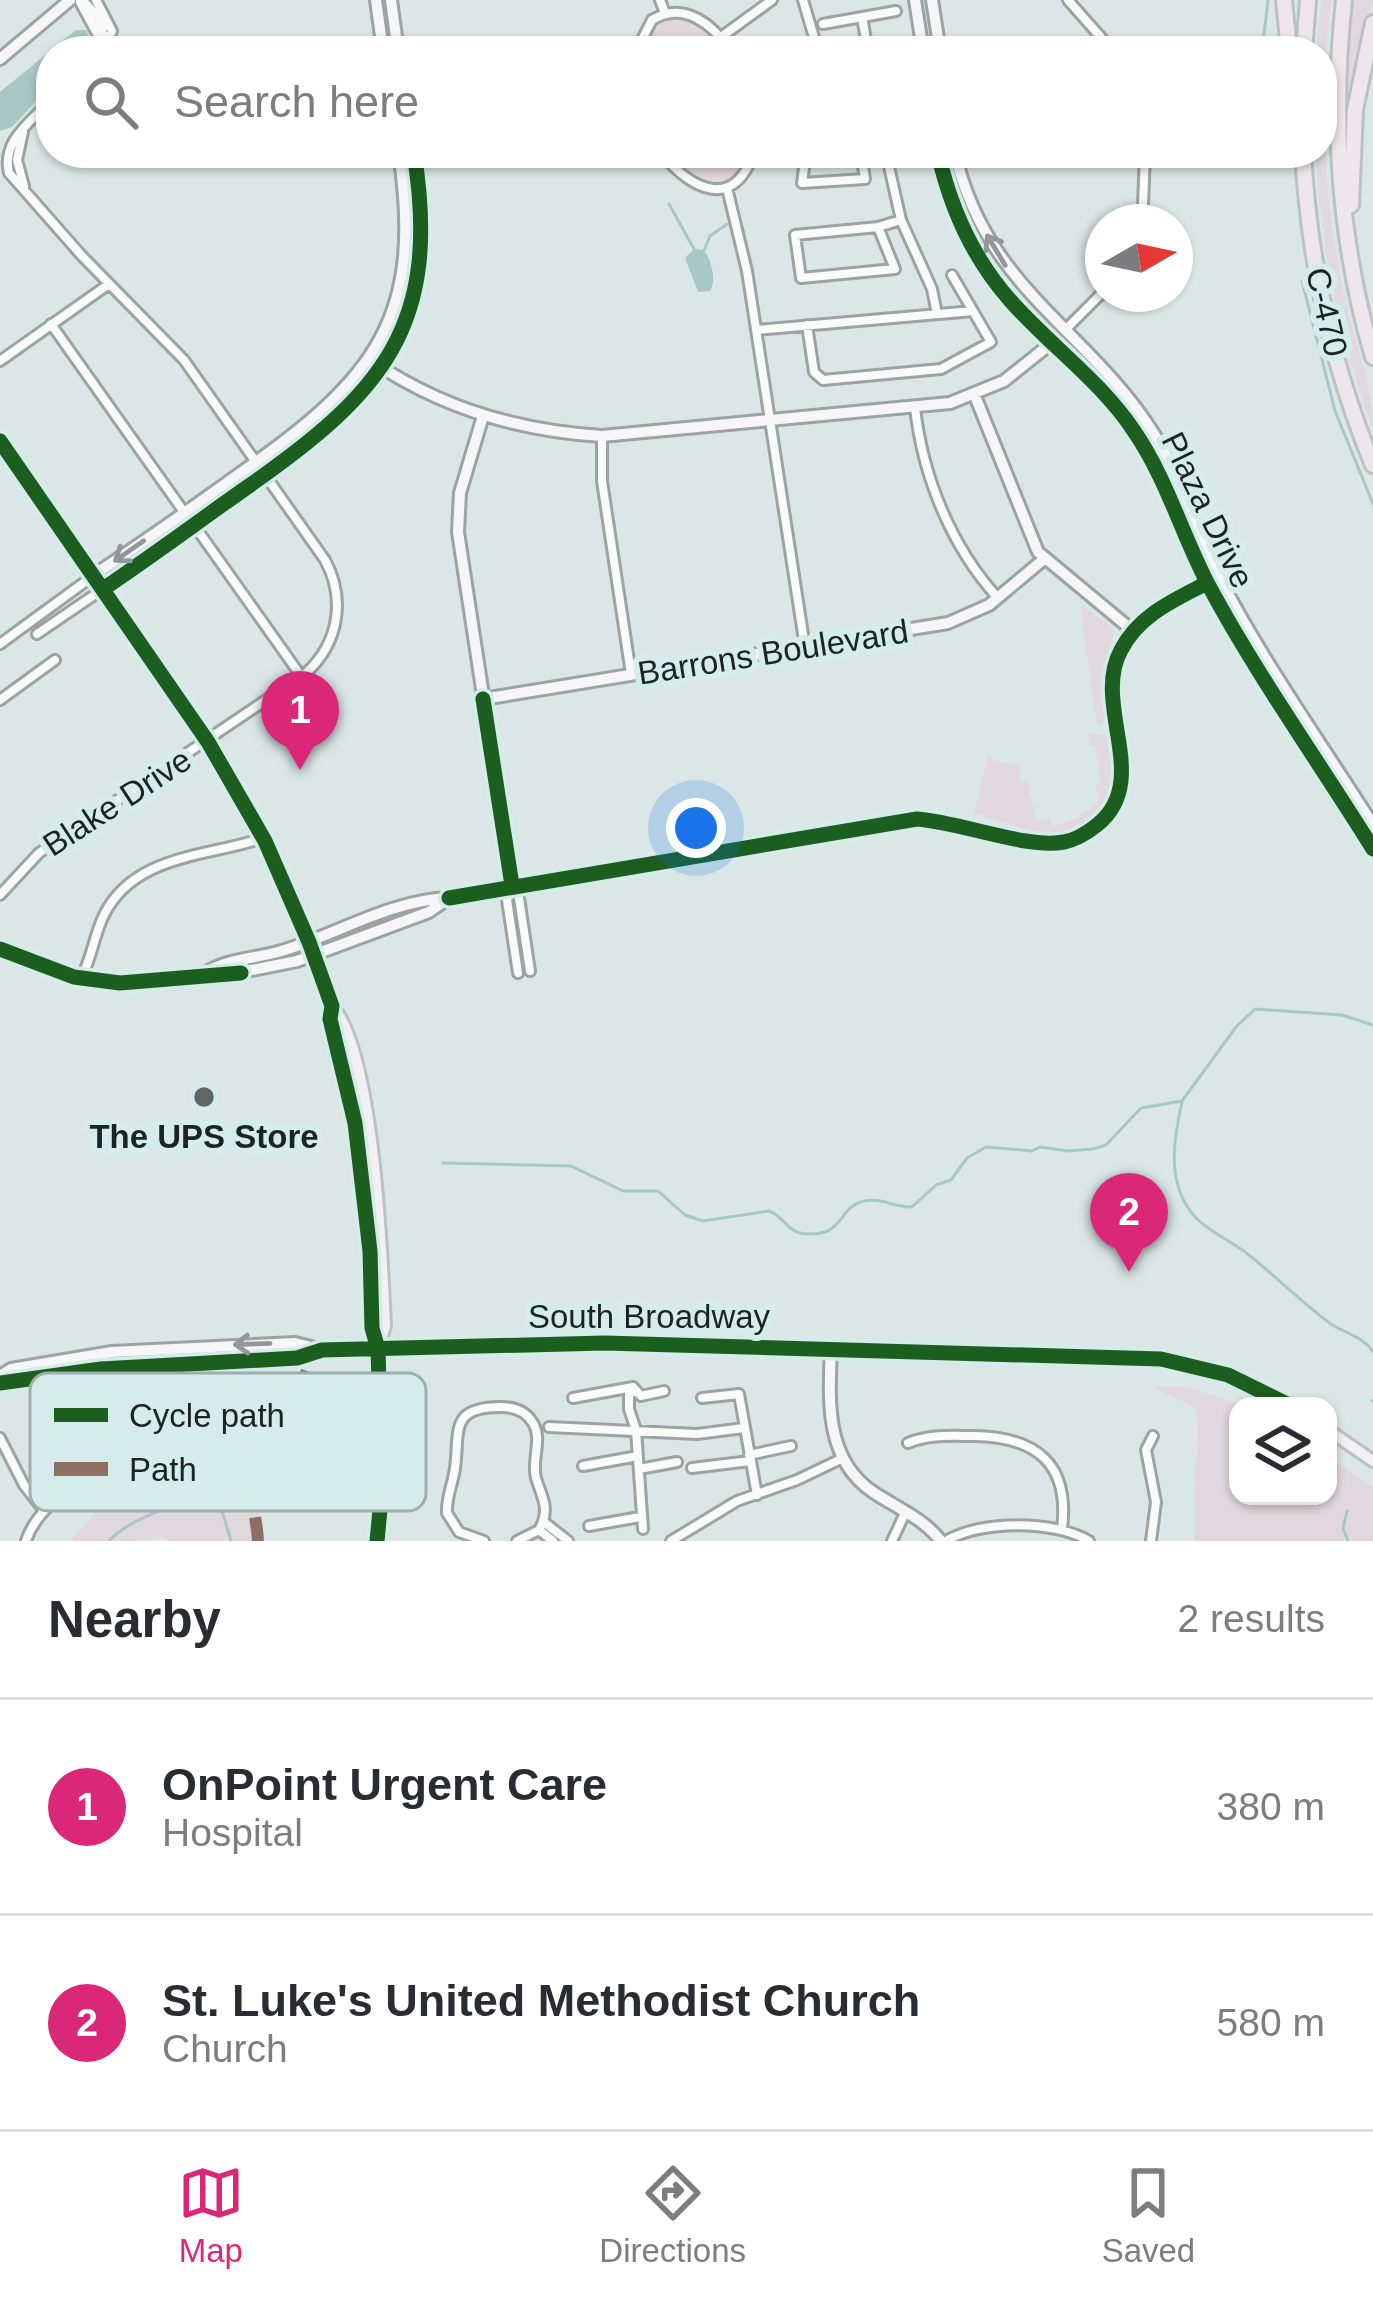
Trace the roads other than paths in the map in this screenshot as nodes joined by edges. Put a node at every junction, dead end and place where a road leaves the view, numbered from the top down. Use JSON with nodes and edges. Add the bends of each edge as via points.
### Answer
{"nodes":[{"id":1,"x":77,"y":0,"type":"edge"},
{"id":2,"x":95,"y":0,"type":"edge"},
{"id":3,"x":659,"y":0,"type":"edge"},
{"id":4,"x":772,"y":0,"type":"edge"},
{"id":5,"x":803,"y":0,"type":"edge"},
{"id":6,"x":915,"y":0,"type":"edge"},
{"id":7,"x":932,"y":0,"type":"edge"},
{"id":8,"x":1068,"y":0,"type":"edge"},
{"id":9,"x":1284,"y":0,"type":"edge"},
{"id":10,"x":1308,"y":0,"type":"edge"},
{"id":11,"x":1344,"y":0,"type":"edge"},
{"id":12,"x":385,"y":1,"type":"edge"},
{"id":13,"x":896,"y":11,"type":"dead end"},
{"id":14,"x":664,"y":13,"type":"junction"},
{"id":15,"x":862,"y":17,"type":"junction"},
{"id":16,"x":1373,"y":22,"type":"edge"},
{"id":17,"x":823,"y":25,"type":"dead end"},
{"id":18,"x":100,"y":36,"type":"edge"},
{"id":19,"x":108,"y":36,"type":"edge"},
{"id":20,"x":384,"y":36,"type":"edge"},
{"id":21,"x":394,"y":36,"type":"edge"},
{"id":22,"x":642,"y":36,"type":"edge"},
{"id":23,"x":720,"y":36,"type":"edge"},
{"id":24,"x":722,"y":36,"type":"edge"},
{"id":25,"x":814,"y":36,"type":"edge"},
{"id":26,"x":865,"y":36,"type":"edge"},
{"id":27,"x":920,"y":36,"type":"edge"},
{"id":28,"x":938,"y":36,"type":"edge"},
{"id":29,"x":1100,"y":36,"type":"edge"},
{"id":30,"x":1287,"y":36,"type":"edge"},
{"id":31,"x":1305,"y":36,"type":"edge"},
{"id":32,"x":0,"y":59,"type":"edge"},
{"id":33,"x":36,"y":117,"type":"edge"},
{"id":34,"x":401,"y":168,"type":"edge"},
{"id":35,"x":416,"y":168,"type":"edge"},
{"id":36,"x":675,"y":168,"type":"edge"},
{"id":37,"x":746,"y":168,"type":"edge"},
{"id":38,"x":804,"y":168,"type":"edge"},
{"id":39,"x":863,"y":168,"type":"edge"},
{"id":40,"x":889,"y":168,"type":"edge"},
{"id":41,"x":943,"y":168,"type":"edge"},
{"id":42,"x":960,"y":168,"type":"edge"},
{"id":43,"x":1146,"y":168,"type":"edge"},
{"id":44,"x":1300,"y":168,"type":"edge"},
{"id":45,"x":727,"y":188,"type":"junction"},
{"id":46,"x":1141,"y":204,"type":"edge"},
{"id":47,"x":901,"y":220,"type":"junction"},
{"id":48,"x":878,"y":227,"type":"junction"},
{"id":49,"x":952,"y":275,"type":"dead end"},
{"id":50,"x":109,"y":284,"type":"junction"},
{"id":51,"x":1085,"y":310,"type":"edge"},
{"id":52,"x":973,"y":311,"type":"junction"},
{"id":53,"x":937,"y":314,"type":"junction"},
{"id":54,"x":51,"y":324,"type":"junction"},
{"id":55,"x":807,"y":326,"type":"junction"},
{"id":56,"x":756,"y":330,"type":"junction"},
{"id":57,"x":1065,"y":330,"type":"junction"},
{"id":58,"x":1368,"y":340,"type":"junction"},
{"id":59,"x":1053,"y":342,"type":"junction"},
{"id":60,"x":1373,"y":357,"type":"edge"},
{"id":61,"x":369,"y":359,"type":"junction"},
{"id":62,"x":0,"y":361,"type":"edge"},
{"id":63,"x":381,"y":368,"type":"junction"},
{"id":64,"x":975,"y":396,"type":"junction"},
{"id":65,"x":916,"y":408,"type":"junction"},
{"id":66,"x":483,"y":416,"type":"junction"},
{"id":67,"x":771,"y":422,"type":"junction"},
{"id":68,"x":602,"y":436,"type":"junction"},
{"id":69,"x":0,"y":441,"type":"edge"},
{"id":70,"x":256,"y":462,"type":"junction"},
{"id":71,"x":1373,"y":465,"type":"edge"},
{"id":72,"x":266,"y":475,"type":"junction"},
{"id":73,"x":184,"y":512,"type":"junction"},
{"id":74,"x":194,"y":525,"type":"junction"},
{"id":75,"x":1044,"y":559,"type":"junction"},
{"id":76,"x":94,"y":575,"type":"junction"},
{"id":77,"x":1213,"y":580,"type":"junction"},
{"id":78,"x":104,"y":589,"type":"junction"},
{"id":79,"x":998,"y":598,"type":"junction"},
{"id":80,"x":1133,"y":631,"type":"junction"},
{"id":81,"x":37,"y":634,"type":"dead end"},
{"id":82,"x":0,"y":644,"type":"edge"},
{"id":83,"x":805,"y":647,"type":"junction"},
{"id":84,"x":55,"y":660,"type":"dead end"},
{"id":85,"x":631,"y":674,"type":"junction"},
{"id":86,"x":302,"y":676,"type":"junction"},
{"id":87,"x":483,"y":699,"type":"junction"},
{"id":88,"x":0,"y":700,"type":"edge"},
{"id":89,"x":208,"y":742,"type":"junction"},
{"id":90,"x":1317,"y":760,"type":"junction"},
{"id":91,"x":1358,"y":801,"type":"junction"},
{"id":92,"x":1373,"y":825,"type":"edge"},
{"id":93,"x":263,"y":838,"type":"junction"},
{"id":94,"x":1373,"y":849,"type":"edge"},
{"id":95,"x":512,"y":885,"type":"junction"},
{"id":96,"x":0,"y":895,"type":"edge"},
{"id":97,"x":312,"y":948,"type":"junction"},
{"id":98,"x":0,"y":949,"type":"edge"},
{"id":99,"x":530,"y":971,"type":"dead end"},
{"id":100,"x":518,"y":973,"type":"dead end"},
{"id":101,"x":81,"y":978,"type":"junction"},
{"id":102,"x":378,"y":1348,"type":"junction"},
{"id":103,"x":831,"y":1348,"type":"junction"},
{"id":104,"x":379,"y":1373,"type":"edge"},
{"id":105,"x":0,"y":1380,"type":"edge"},
{"id":106,"x":636,"y":1391,"type":"junction"},
{"id":107,"x":664,"y":1391,"type":"dead end"},
{"id":108,"x":1273,"y":1397,"type":"edge"},
{"id":109,"x":573,"y":1398,"type":"dead end"},
{"id":110,"x":702,"y":1398,"type":"dead end"},
{"id":111,"x":550,"y":1427,"type":"dead end"},
{"id":112,"x":745,"y":1428,"type":"junction"},
{"id":113,"x":637,"y":1430,"type":"junction"},
{"id":114,"x":1153,"y":1436,"type":"dead end"},
{"id":115,"x":1337,"y":1436,"type":"edge"},
{"id":116,"x":0,"y":1438,"type":"edge"},
{"id":117,"x":908,"y":1443,"type":"dead end"},
{"id":118,"x":791,"y":1446,"type":"dead end"},
{"id":119,"x":638,"y":1456,"type":"junction"},
{"id":120,"x":750,"y":1458,"type":"junction"},
{"id":121,"x":842,"y":1458,"type":"junction"},
{"id":122,"x":1373,"y":1461,"type":"edge"},
{"id":123,"x":677,"y":1462,"type":"dead end"},
{"id":124,"x":583,"y":1466,"type":"dead end"},
{"id":125,"x":692,"y":1468,"type":"dead end"},
{"id":126,"x":640,"y":1469,"type":"junction"},
{"id":127,"x":30,"y":1492,"type":"edge"},
{"id":128,"x":757,"y":1495,"type":"junction"},
{"id":129,"x":41,"y":1511,"type":"edge"},
{"id":130,"x":380,"y":1511,"type":"edge"},
{"id":131,"x":906,"y":1511,"type":"junction"},
{"id":132,"x":641,"y":1517,"type":"junction"},
{"id":133,"x":542,"y":1526,"type":"junction"},
{"id":134,"x":589,"y":1526,"type":"dead end"},
{"id":135,"x":643,"y":1529,"type":"dead end"},
{"id":136,"x":1062,"y":1529,"type":"junction"},
{"id":137,"x":460,"y":1532,"type":"junction"},
{"id":138,"x":26,"y":1541,"type":"edge"},
{"id":139,"x":377,"y":1541,"type":"edge"},
{"id":140,"x":452,"y":1541,"type":"edge"},
{"id":141,"x":484,"y":1541,"type":"edge"},
{"id":142,"x":517,"y":1541,"type":"edge"},
{"id":143,"x":554,"y":1541,"type":"edge"},
{"id":144,"x":568,"y":1541,"type":"edge"},
{"id":145,"x":671,"y":1541,"type":"edge"},
{"id":146,"x":892,"y":1541,"type":"edge"},
{"id":147,"x":944,"y":1541,"type":"edge"},
{"id":148,"x":1089,"y":1541,"type":"edge"},
{"id":149,"x":1150,"y":1541,"type":"edge"}],
"edges":[{"from":1,"to":18,"type":"street","via":[[102,23]]},
{"from":1,"to":32,"type":"street"},
{"from":2,"to":19,"type":"street"},
{"from":3,"to":14,"type":"street"},
{"from":4,"to":24,"type":"street"},
{"from":5,"to":25,"type":"street"},
{"from":6,"to":27,"type":"street"},
{"from":7,"to":28,"type":"street"},
{"from":8,"to":29,"type":"street"},
{"from":9,"to":30,"type":"highway"},
{"from":10,"to":31,"type":"highway"},
{"from":11,"to":58,"type":"highway","name":"C-470","via":[[1341,184]]},
{"from":12,"to":20,"type":"street"},
{"from":12,"to":21,"type":"street"},
{"from":13,"to":15,"type":"street"},
{"from":14,"to":22,"type":"street"},
{"from":14,"to":23,"type":"street","via":[[696,17]]},
{"from":15,"to":17,"type":"street"},
{"from":15,"to":26,"type":"street"},
{"from":16,"to":58,"type":"highway","via":[[1351,166]]},
{"from":33,"to":50,"type":"street","via":[[17,160],[24,187]]},
{"from":34,"to":61,"type":"street","via":[[406,253],[394,308]]},
{"from":35,"to":63,"type":"street","via":[[419,265],[407,315]]},
{"from":36,"to":45,"type":"street","via":[[705,188]]},
{"from":37,"to":45,"type":"street"},
{"from":38,"to":39,"type":"street","via":[[802,183],[865,179]]},
{"from":40,"to":47,"type":"street"},
{"from":41,"to":59,"type":"street","name":"Plaza Drive","via":[[984,265]]},
{"from":57,"to":42,"type":"street","name":"Plaza Drive","one_way":true,"via":[[998,256]]},
{"from":43,"to":46,"type":"street"},
{"from":44,"to":71,"type":"highway","name":"C-470","via":[[1334,352]]},
{"from":45,"to":56,"type":"street"},
{"from":47,"to":48,"type":"street"},
{"from":47,"to":53,"type":"street"},
{"from":48,"to":48,"type":"street","via":[[796,235],[801,278],[895,269]]},
{"from":49,"to":52,"type":"street"},
{"from":50,"to":54,"type":"street"},
{"from":50,"to":70,"type":"street","via":[[184,360]]},
{"from":51,"to":57,"type":"street"},
{"from":52,"to":53,"type":"street"},
{"from":52,"to":55,"type":"street","via":[[991,342],[956,363],[824,380],[814,372]]},
{"from":53,"to":55,"type":"street"},
{"from":54,"to":62,"type":"street"},
{"from":54,"to":73,"type":"street"},
{"from":55,"to":56,"type":"street"},
{"from":56,"to":67,"type":"street"},
{"from":57,"to":59,"type":"street"},
{"from":57,"to":77,"type":"street","name":"Plaza Drive","via":[[1154,433]]},
{"from":58,"to":60,"type":"highway","name":"C-470"},
{"from":59,"to":64,"type":"street"},
{"from":59,"to":77,"type":"street","name":"Plaza Drive","via":[[1136,433]]},
{"from":61,"to":63,"type":"street"},
{"from":61,"to":70,"type":"street","via":[[326,410]]},
{"from":63,"to":66,"type":"street"},
{"from":63,"to":72,"type":"street","via":[[338,420]]},
{"from":64,"to":65,"type":"street"},
{"from":64,"to":75,"type":"street"},
{"from":65,"to":67,"type":"street"},
{"from":65,"to":79,"type":"street","via":[[921,451],[951,529]]},
{"from":66,"to":68,"type":"street"},
{"from":66,"to":87,"type":"street","via":[[458,521]]},
{"from":67,"to":68,"type":"street"},
{"from":67,"to":83,"type":"street"},
{"from":68,"to":85,"type":"street"},
{"from":69,"to":76,"type":"main road"},
{"from":70,"to":72,"type":"street"},
{"from":70,"to":73,"type":"street"},
{"from":72,"to":74,"type":"street"},
{"from":72,"to":86,"type":"street","via":[[325,560],[337,592],[330,641]]},
{"from":73,"to":76,"type":"street","one_way":true},
{"from":74,"to":78,"type":"street"},
{"from":74,"to":86,"type":"street"},
{"from":75,"to":79,"type":"street","name":"Barrons Boulevard"},
{"from":75,"to":80,"type":"street"},
{"from":76,"to":78,"type":"main road"},
{"from":76,"to":82,"type":"street"},
{"from":77,"to":80,"type":"street"},
{"from":77,"to":90,"type":"street","name":"Plaza Drive"},
{"from":77,"to":91,"type":"street","name":"Plaza Drive"},
{"from":78,"to":81,"type":"street"},
{"from":78,"to":89,"type":"main road"},
{"from":79,"to":83,"type":"street","name":"Barrons Boulevard","via":[[948,623]]},
{"from":80,"to":95,"type":"street","via":[[1113,670],[1122,760],[1117,800],[1106,818],[1067,842],[917,819]]},
{"from":83,"to":85,"type":"street","name":"Barrons Boulevard"},
{"from":84,"to":88,"type":"street"},
{"from":85,"to":87,"type":"street","name":"Barrons Boulevard"},
{"from":86,"to":89,"type":"street","name":"Blake Drive"},
{"from":87,"to":95,"type":"street"},
{"from":89,"to":93,"type":"main road"},
{"from":89,"to":96,"type":"street","name":"Blake Drive","via":[[39,853]]},
{"from":90,"to":91,"type":"street","via":[[1328,761]]},
{"from":90,"to":94,"type":"street","name":"Plaza Drive"},
{"from":91,"to":92,"type":"street","name":"Plaza Drive"},
{"from":93,"to":97,"type":"main road"},
{"from":93,"to":101,"type":"street","via":[[170,860],[129,883],[105,912]]},
{"from":95,"to":97,"type":"street","via":[[423,899]]},
{"from":95,"to":99,"type":"street"},
{"from":95,"to":100,"type":"street","via":[[507,900]]},
{"from":97,"to":101,"type":"street","via":[[205,973],[120,983]]},
{"from":97,"to":102,"type":"main road","via":[[332,1006],[364,1182]]},
{"from":98,"to":101,"type":"street"},
{"from":102,"to":103,"type":"main road","name":"South Broadway"},
{"from":102,"to":104,"type":"main road"},
{"from":102,"to":105,"type":"street","name":"South Broadway","via":[[292,1343],[112,1352],[11,1369]]},
{"from":103,"to":108,"type":"main road","name":"South Broadway","via":[[1161,1359],[1228,1375]]},
{"from":103,"to":121,"type":"street","via":[[828,1413]]},
{"from":106,"to":107,"type":"street"},
{"from":106,"to":109,"type":"street"},
{"from":106,"to":113,"type":"street","via":[[629,1408]]},
{"from":110,"to":112,"type":"street","via":[[739,1394]]},
{"from":111,"to":113,"type":"street"},
{"from":112,"to":113,"type":"street"},
{"from":112,"to":120,"type":"street"},
{"from":113,"to":119,"type":"street"},
{"from":114,"to":149,"type":"street","via":[[1146,1450],[1156,1502]]},
{"from":115,"to":122,"type":"main road"},
{"from":116,"to":127,"type":"street"},
{"from":117,"to":136,"type":"street","via":[[996,1436],[1029,1444],[1061,1481]]},
{"from":118,"to":120,"type":"street"},
{"from":119,"to":124,"type":"street"},
{"from":119,"to":126,"type":"street"},
{"from":120,"to":125,"type":"street"},
{"from":120,"to":128,"type":"street"},
{"from":121,"to":128,"type":"street"},
{"from":121,"to":131,"type":"street","via":[[868,1489]]},
{"from":123,"to":126,"type":"street"},
{"from":126,"to":132,"type":"street"},
{"from":128,"to":145,"type":"street"},
{"from":129,"to":138,"type":"street"},
{"from":130,"to":139,"type":"main road"},
{"from":131,"to":146,"type":"street"},
{"from":131,"to":147,"type":"street"},
{"from":132,"to":134,"type":"street"},
{"from":132,"to":135,"type":"street"},
{"from":133,"to":137,"type":"street","via":[[547,1508],[535,1475],[532,1422],[515,1408],[479,1408],[455,1433],[446,1504]]},
{"from":133,"to":142,"type":"street"},
{"from":133,"to":143,"type":"street"},
{"from":133,"to":144,"type":"street"},
{"from":136,"to":147,"type":"street","via":[[977,1526]]},
{"from":136,"to":148,"type":"street"},
{"from":137,"to":140,"type":"street"},
{"from":137,"to":141,"type":"street"}]}
